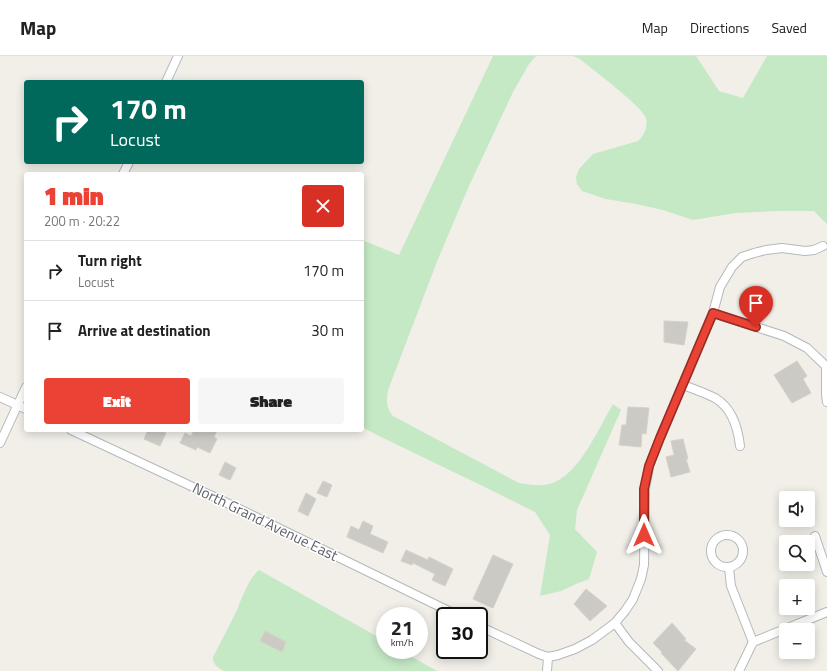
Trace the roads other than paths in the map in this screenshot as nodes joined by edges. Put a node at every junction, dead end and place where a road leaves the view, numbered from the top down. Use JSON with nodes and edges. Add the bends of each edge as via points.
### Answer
{"nodes":[{"id":1,"x":178,"y":56,"type":"edge"},
{"id":2,"x":167,"y":80,"type":"edge"},
{"id":3,"x":823,"y":246,"type":"dead end"},
{"id":4,"x":713,"y":313,"type":"junction"},
{"id":5,"x":827,"y":367,"type":"edge"},
{"id":6,"x":683,"y":385,"type":"junction"},
{"id":7,"x":24,"y":392,"type":"edge"},
{"id":8,"x":0,"y":397,"type":"edge"},
{"id":9,"x":827,"y":402,"type":"edge"},
{"id":10,"x":18,"y":405,"type":"junction"},
{"id":11,"x":24,"y":408,"type":"edge"},
{"id":12,"x":75,"y":432,"type":"edge"},
{"id":13,"x":0,"y":443,"type":"edge"},
{"id":14,"x":740,"y":446,"type":"dead end"},
{"id":15,"x":815,"y":536,"type":"dead end"},
{"id":16,"x":729,"y":568,"type":"junction"},
{"id":17,"x":827,"y":572,"type":"edge"},
{"id":18,"x":441,"y":607,"type":"edge"},
{"id":19,"x":827,"y":612,"type":"edge"},
{"id":20,"x":615,"y":623,"type":"junction"},
{"id":21,"x":488,"y":630,"type":"edge"},
{"id":22,"x":753,"y":642,"type":"junction"},
{"id":23,"x":548,"y":657,"type":"junction"},
{"id":24,"x":547,"y":671,"type":"edge"},
{"id":25,"x":658,"y":671,"type":"edge"},
{"id":26,"x":739,"y":671,"type":"edge"}],
"edges":[{"from":1,"to":2,"type":"street"},
{"from":3,"to":4,"type":"street","via":[[805,251],[782,248],[766,250],[742,257],[732,267],[720,287]]},
{"from":4,"to":5,"type":"street","via":[[784,336],[807,348]]},
{"from":4,"to":6,"type":"street"},
{"from":5,"to":9,"type":"street"},
{"from":6,"to":14,"type":"street","via":[[716,399],[726,408],[733,418]]},
{"from":6,"to":20,"type":"street","via":[[649,466],[644,489],[644,565],[641,579],[633,599]]},
{"from":7,"to":10,"type":"street"},
{"from":8,"to":10,"type":"street"},
{"from":10,"to":11,"type":"street"},
{"from":10,"to":13,"type":"street"},
{"from":12,"to":18,"type":"street","name":"North Grand Avenue East"},
{"from":15,"to":17,"type":"street"},
{"from":16,"to":16,"type":"street","via":[[740,562],[744,554],[743,548],[734,536],[722,535],[714,541],[711,555],[715,563]]},
{"from":16,"to":22,"type":"street","via":[[730,586]]},
{"from":19,"to":22,"type":"street"},
{"from":20,"to":23,"type":"street","via":[[575,649]]},
{"from":20,"to":25,"type":"street","via":[[629,642]]},
{"from":21,"to":23,"type":"street"},
{"from":22,"to":26,"type":"street"},
{"from":23,"to":24,"type":"street"}]}
